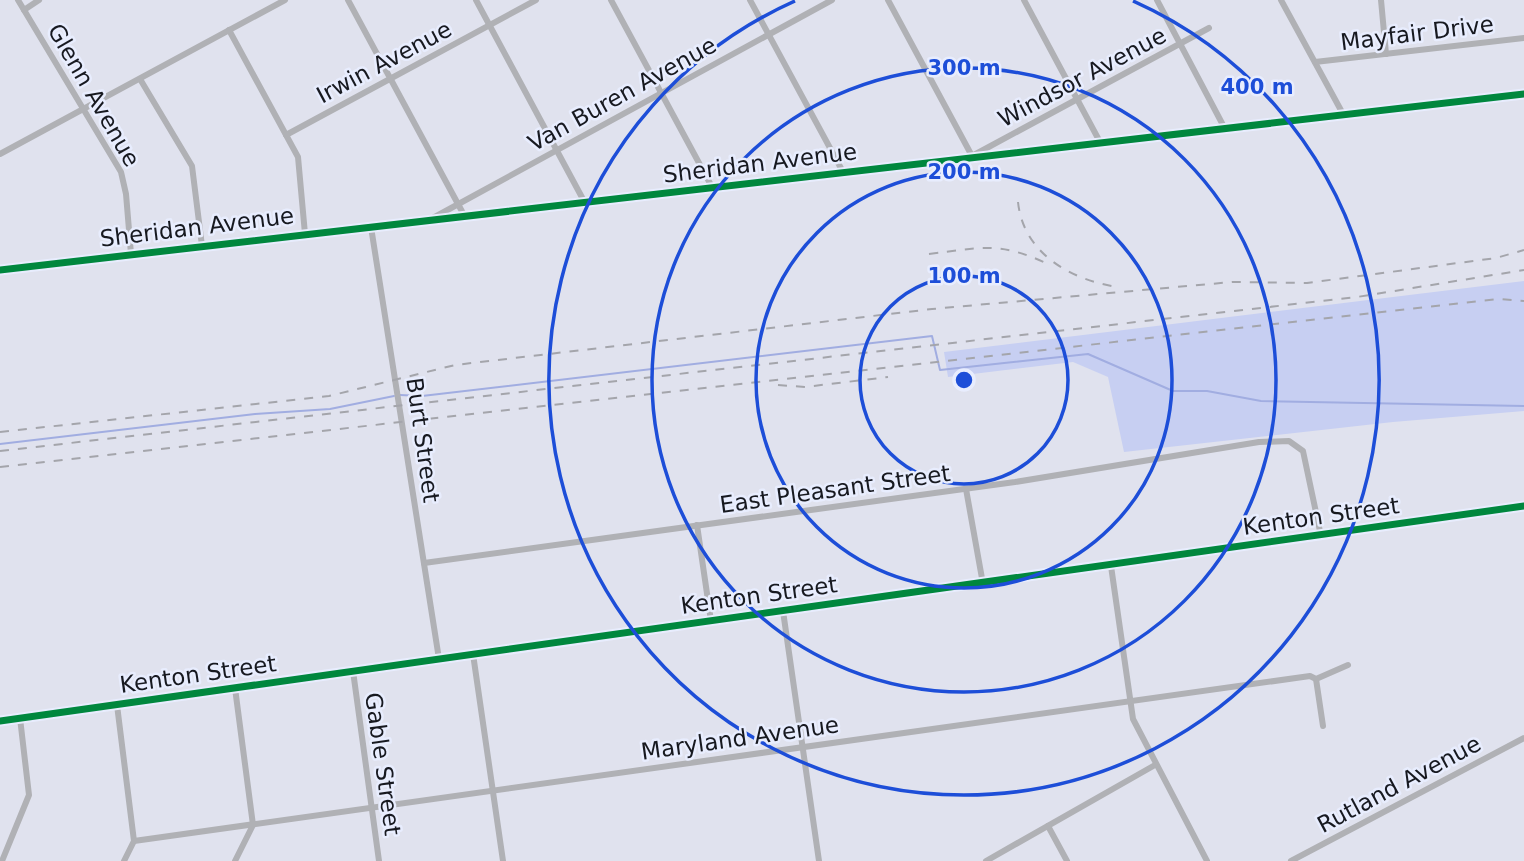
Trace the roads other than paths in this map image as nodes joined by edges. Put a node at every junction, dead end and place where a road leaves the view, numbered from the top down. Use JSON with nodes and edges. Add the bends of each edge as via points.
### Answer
{"nodes":[{"id":1,"x":18,"y":0,"type":"edge"},
{"id":2,"x":39,"y":0,"type":"edge"},
{"id":3,"x":285,"y":0,"type":"edge"},
{"id":4,"x":348,"y":0,"type":"edge"},
{"id":5,"x":476,"y":0,"type":"edge"},
{"id":6,"x":536,"y":0,"type":"edge"},
{"id":7,"x":611,"y":0,"type":"edge"},
{"id":8,"x":750,"y":0,"type":"edge"},
{"id":9,"x":832,"y":0,"type":"edge"},
{"id":10,"x":888,"y":0,"type":"edge"},
{"id":11,"x":1024,"y":0,"type":"edge"},
{"id":12,"x":1157,"y":0,"type":"edge"},
{"id":13,"x":1281,"y":0,"type":"edge"},
{"id":14,"x":1381,"y":0,"type":"edge"},
{"id":15,"x":24,"y":10,"type":"junction"},
{"id":16,"x":489,"y":25,"type":"junction"},
{"id":17,"x":1209,"y":28,"type":"dead end"},
{"id":18,"x":229,"y":30,"type":"junction"},
{"id":19,"x":768,"y":34,"type":"junction"},
{"id":20,"x":1524,"y":38,"type":"edge"},
{"id":21,"x":1180,"y":45,"type":"junction"},
{"id":22,"x":1386,"y":54,"type":"junction"},
{"id":23,"x":1315,"y":62,"type":"junction"},
{"id":24,"x":140,"y":79,"type":"junction"},
{"id":25,"x":390,"y":79,"type":"junction"},
{"id":26,"x":661,"y":93,"type":"junction"},
{"id":27,"x":1524,"y":94,"type":"edge"},
{"id":28,"x":1078,"y":100,"type":"junction"},
{"id":29,"x":84,"y":109,"type":"junction"},
{"id":30,"x":1343,"y":114,"type":"junction"},
{"id":31,"x":1224,"y":127,"type":"junction"},
{"id":32,"x":286,"y":135,"type":"junction"},
{"id":33,"x":1100,"y":142,"type":"junction"},
{"id":34,"x":556,"y":150,"type":"junction"},
{"id":35,"x":0,"y":154,"type":"edge"},
{"id":36,"x":972,"y":156,"type":"junction"},
{"id":37,"x":843,"y":172,"type":"junction"},
{"id":38,"x":712,"y":187,"type":"junction"},
{"id":39,"x":585,"y":203,"type":"junction"},
{"id":40,"x":458,"y":204,"type":"junction"},
{"id":41,"x":465,"y":217,"type":"junction"},
{"id":42,"x":429,"y":220,"type":"junction"},
{"id":43,"x":371,"y":227,"type":"junction"},
{"id":44,"x":305,"y":234,"type":"junction"},
{"id":45,"x":202,"y":246,"type":"junction"},
{"id":46,"x":131,"y":254,"type":"junction"},
{"id":47,"x":0,"y":270,"type":"edge"},
{"id":48,"x":966,"y":489,"type":"junction"},
{"id":49,"x":1524,"y":506,"type":"edge"},
{"id":50,"x":697,"y":525,"type":"junction"},
{"id":51,"x":1321,"y":536,"type":"junction"},
{"id":52,"x":424,"y":563,"type":"junction"},
{"id":53,"x":1111,"y":566,"type":"junction"},
{"id":54,"x":982,"y":583,"type":"junction"},
{"id":55,"x":783,"y":611,"type":"junction"},
{"id":56,"x":711,"y":621,"type":"junction"},
{"id":57,"x":473,"y":654,"type":"junction"},
{"id":58,"x":439,"y":659,"type":"junction"},
{"id":59,"x":1348,"y":665,"type":"dead end"},
{"id":60,"x":353,"y":671,"type":"junction"},
{"id":61,"x":1316,"y":679,"type":"junction"},
{"id":62,"x":234,"y":688,"type":"junction"},
{"id":63,"x":1130,"y":701,"type":"junction"},
{"id":64,"x":117,"y":705,"type":"junction"},
{"id":65,"x":20,"y":718,"type":"junction"},
{"id":66,"x":0,"y":721,"type":"edge"},
{"id":67,"x":1323,"y":726,"type":"dead end"},
{"id":68,"x":1524,"y":738,"type":"edge"},
{"id":69,"x":803,"y":747,"type":"junction"},
{"id":70,"x":1156,"y":765,"type":"junction"},
{"id":71,"x":492,"y":791,"type":"junction"},
{"id":72,"x":371,"y":808,"type":"junction"},
{"id":73,"x":253,"y":825,"type":"junction"},
{"id":74,"x":1048,"y":826,"type":"junction"},
{"id":75,"x":134,"y":841,"type":"junction"},
{"id":76,"x":2,"y":861,"type":"edge"},
{"id":77,"x":124,"y":861,"type":"edge"},
{"id":78,"x":235,"y":861,"type":"edge"},
{"id":79,"x":379,"y":861,"type":"edge"},
{"id":80,"x":503,"y":861,"type":"edge"},
{"id":81,"x":819,"y":861,"type":"edge"},
{"id":82,"x":986,"y":861,"type":"edge"},
{"id":83,"x":1067,"y":861,"type":"edge"},
{"id":84,"x":1207,"y":861,"type":"edge"},
{"id":85,"x":1291,"y":861,"type":"edge"}],
"edges":[{"from":1,"to":15,"type":"street","name":"Glenn Avenue"},
{"from":2,"to":15,"type":"street"},
{"from":3,"to":18,"type":"street"},
{"from":4,"to":25,"type":"street"},
{"from":5,"to":16,"type":"street"},
{"from":6,"to":16,"type":"street","name":"Irwin Avenue"},
{"from":7,"to":26,"type":"street"},
{"from":8,"to":19,"type":"street"},
{"from":9,"to":19,"type":"street","name":"Van Buren Avenue"},
{"from":10,"to":36,"type":"street"},
{"from":11,"to":28,"type":"street"},
{"from":12,"to":21,"type":"street"},
{"from":13,"to":23,"type":"street"},
{"from":14,"to":22,"type":"street"},
{"from":15,"to":29,"type":"street","name":"Glenn Avenue"},
{"from":16,"to":25,"type":"street","name":"Irwin Avenue"},
{"from":16,"to":34,"type":"street"},
{"from":17,"to":21,"type":"street","name":"Windsor Avenue"},
{"from":18,"to":24,"type":"street"},
{"from":18,"to":32,"type":"street"},
{"from":19,"to":26,"type":"street","name":"Van Buren Avenue"},
{"from":19,"to":37,"type":"street"},
{"from":20,"to":22,"type":"street","name":"Mayfair Drive"},
{"from":21,"to":28,"type":"street","name":"Windsor Avenue"},
{"from":21,"to":31,"type":"street"},
{"from":22,"to":23,"type":"street","name":"Mayfair Drive"},
{"from":23,"to":30,"type":"street"},
{"from":24,"to":29,"type":"street"},
{"from":24,"to":45,"type":"street","via":[[192,166]]},
{"from":25,"to":32,"type":"street","name":"Irwin Avenue"},
{"from":25,"to":40,"type":"street"},
{"from":26,"to":34,"type":"street","name":"Van Buren Avenue"},
{"from":26,"to":38,"type":"street"},
{"from":27,"to":30,"type":"street","name":"Sheridan Avenue"},
{"from":28,"to":33,"type":"street"},
{"from":28,"to":36,"type":"street","name":"Windsor Avenue"},
{"from":29,"to":35,"type":"street"},
{"from":29,"to":46,"type":"street","name":"Glenn Avenue","via":[[125,181]]},
{"from":30,"to":31,"type":"street","name":"Sheridan Avenue"},
{"from":31,"to":33,"type":"street","name":"Sheridan Avenue"},
{"from":32,"to":44,"type":"street","via":[[301,166]]},
{"from":33,"to":36,"type":"street","name":"Sheridan Avenue"},
{"from":34,"to":39,"type":"street"},
{"from":34,"to":40,"type":"street","name":"Van Buren Avenue"},
{"from":36,"to":37,"type":"street","name":"Sheridan Avenue"},
{"from":37,"to":38,"type":"street","name":"Sheridan Avenue"},
{"from":38,"to":39,"type":"street","name":"Sheridan Avenue"},
{"from":39,"to":41,"type":"street","name":"Sheridan Avenue"},
{"from":40,"to":41,"type":"street"},
{"from":40,"to":42,"type":"street","name":"Van Buren Avenue"},
{"from":41,"to":42,"type":"street","name":"Sheridan Avenue"},
{"from":42,"to":43,"type":"street","name":"Sheridan Avenue"},
{"from":43,"to":44,"type":"street","name":"Sheridan Avenue"},
{"from":43,"to":52,"type":"street","name":"Burt Street"},
{"from":44,"to":45,"type":"street","name":"Sheridan Avenue"},
{"from":45,"to":46,"type":"street","name":"Sheridan Avenue"},
{"from":46,"to":47,"type":"street","name":"Sheridan Avenue"},
{"from":48,"to":50,"type":"street","name":"East Pleasant Street"},
{"from":48,"to":51,"type":"street","name":"East Pleasant Street","via":[[1279,440],[1299,446],[1306,459]]},
{"from":48,"to":54,"type":"street"},
{"from":49,"to":51,"type":"street","name":"Kenton Street"},
{"from":50,"to":52,"type":"street","name":"East Pleasant Street"},
{"from":50,"to":56,"type":"street"},
{"from":51,"to":53,"type":"street","name":"Kenton Street"},
{"from":52,"to":58,"type":"street","name":"Burt Street"},
{"from":53,"to":54,"type":"street","name":"Kenton Street"},
{"from":53,"to":63,"type":"street"},
{"from":54,"to":55,"type":"street","name":"Kenton Street"},
{"from":55,"to":56,"type":"street","name":"Kenton Street"},
{"from":55,"to":69,"type":"street"},
{"from":56,"to":57,"type":"street","name":"Kenton Street"},
{"from":57,"to":58,"type":"street","name":"Kenton Street"},
{"from":57,"to":71,"type":"street"},
{"from":58,"to":60,"type":"street","name":"Kenton Street"},
{"from":59,"to":61,"type":"street","name":"Maryland Avenue"},
{"from":60,"to":62,"type":"street","name":"Kenton Street"},
{"from":60,"to":72,"type":"street","name":"Gable Street"},
{"from":61,"to":63,"type":"street","name":"Maryland Avenue","via":[[1310,676]]},
{"from":61,"to":67,"type":"street"},
{"from":62,"to":64,"type":"street","name":"Kenton Street"},
{"from":62,"to":73,"type":"street"},
{"from":63,"to":69,"type":"street","name":"Maryland Avenue"},
{"from":63,"to":70,"type":"street","via":[[1136,729]]},
{"from":64,"to":65,"type":"street","name":"Kenton Street"},
{"from":64,"to":75,"type":"street"},
{"from":65,"to":66,"type":"street","name":"Kenton Street"},
{"from":65,"to":76,"type":"street","via":[[29,795]]},
{"from":68,"to":85,"type":"street","name":"Rutland Avenue"},
{"from":69,"to":71,"type":"street","name":"Maryland Avenue"},
{"from":69,"to":81,"type":"street"},
{"from":70,"to":74,"type":"street"},
{"from":70,"to":84,"type":"street"},
{"from":71,"to":72,"type":"street","name":"Maryland Avenue"},
{"from":71,"to":80,"type":"street"},
{"from":72,"to":73,"type":"street","name":"Maryland Avenue"},
{"from":72,"to":79,"type":"street","name":"Gable Street"},
{"from":73,"to":75,"type":"street","name":"Maryland Avenue"},
{"from":73,"to":78,"type":"street"},
{"from":74,"to":82,"type":"street"},
{"from":74,"to":83,"type":"street"},
{"from":75,"to":77,"type":"street"}]}
